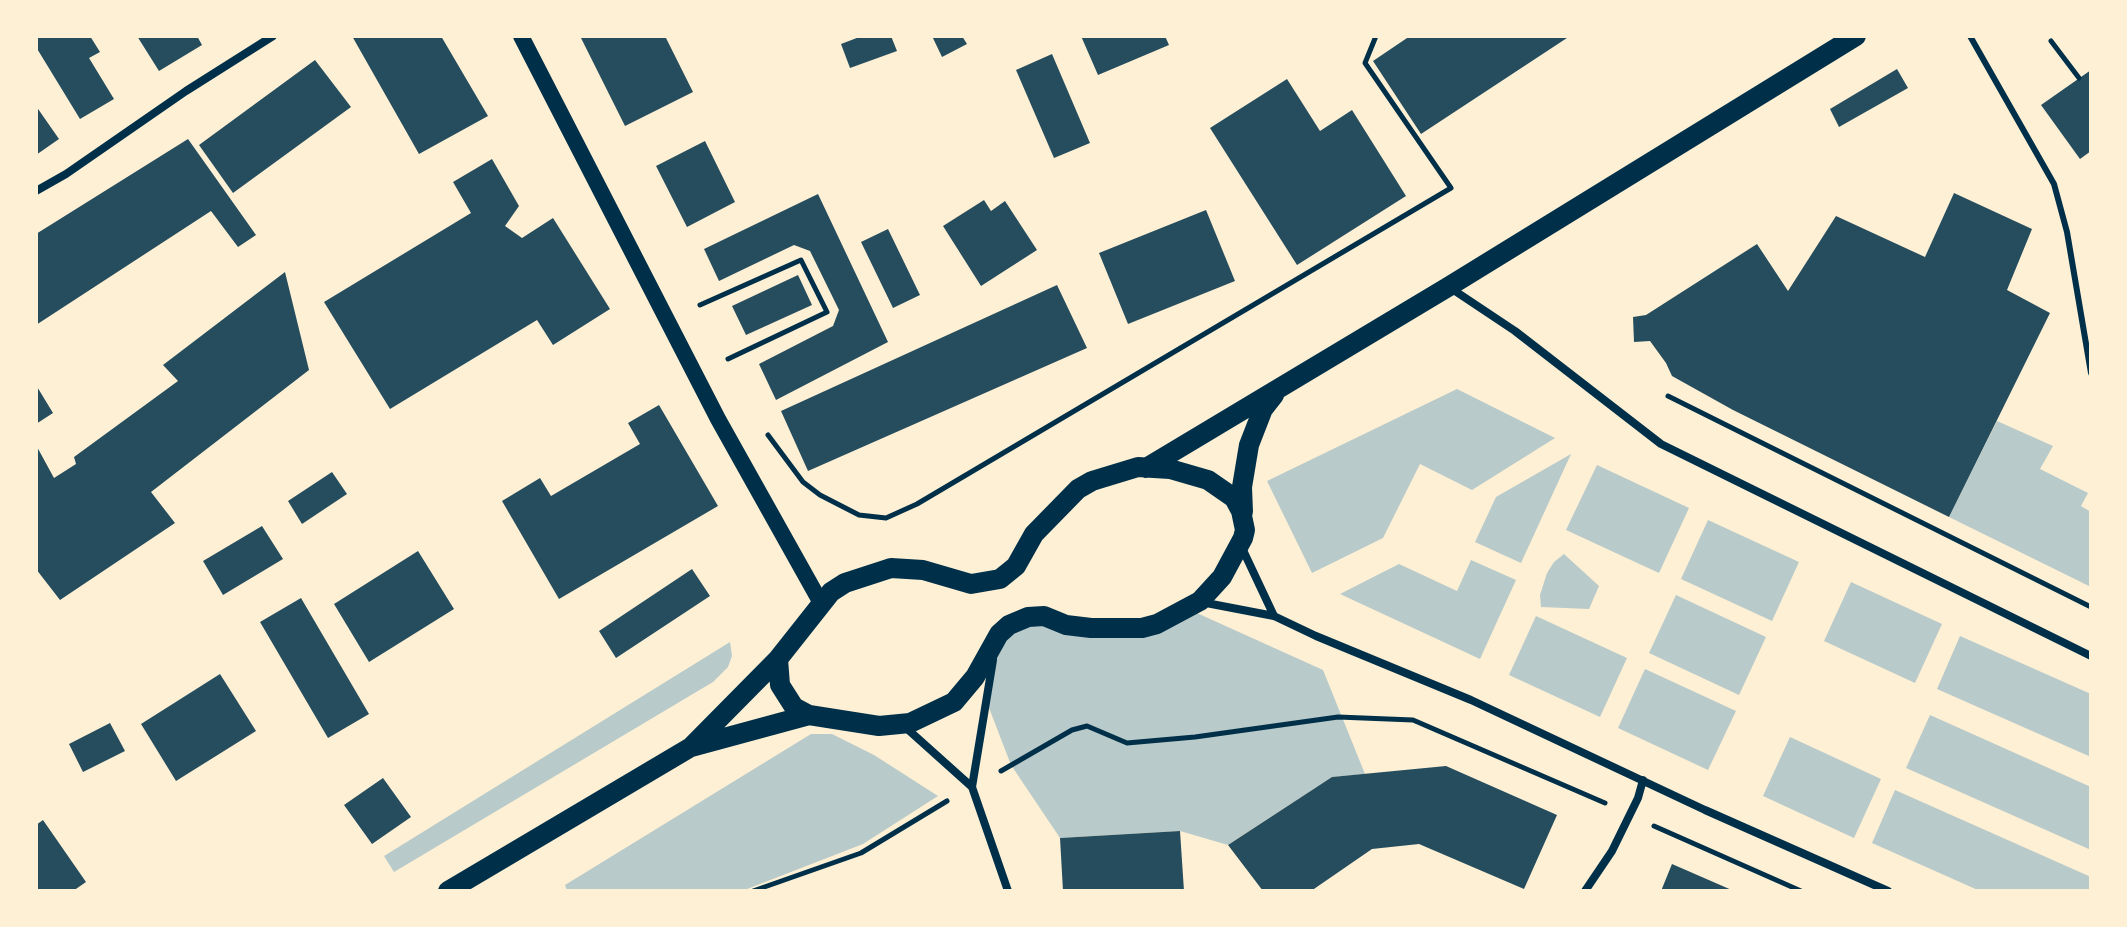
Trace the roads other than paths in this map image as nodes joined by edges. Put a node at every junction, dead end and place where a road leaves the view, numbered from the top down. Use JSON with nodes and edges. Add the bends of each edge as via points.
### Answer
{"nodes":[{"id":1,"x":273,"y":36,"type":"edge"},
{"id":2,"x":521,"y":36,"type":"edge"},
{"id":3,"x":1856,"y":36,"type":"edge"},
{"id":4,"x":1970,"y":36,"type":"edge"},
{"id":5,"x":36,"y":191,"type":"edge"},
{"id":6,"x":1448,"y":287,"type":"junction"},
{"id":7,"x":2091,"y":373,"type":"edge"},
{"id":8,"x":1278,"y":388,"type":"junction"},
{"id":9,"x":1146,"y":468,"type":"junction"},
{"id":10,"x":1242,"y":534,"type":"junction"},
{"id":11,"x":1200,"y":601,"type":"junction"},
{"id":12,"x":821,"y":603,"type":"junction"},
{"id":13,"x":1274,"y":616,"type":"junction"},
{"id":14,"x":996,"y":638,"type":"junction"},
{"id":15,"x":2091,"y":656,"type":"edge"},
{"id":16,"x":778,"y":659,"type":"junction"},
{"id":17,"x":809,"y":715,"type":"junction"},
{"id":18,"x":903,"y":725,"type":"junction"},
{"id":19,"x":691,"y":747,"type":"junction"},
{"id":20,"x":1643,"y":780,"type":"junction"},
{"id":21,"x":972,"y":787,"type":"junction"},
{"id":22,"x":448,"y":891,"type":"edge"},
{"id":23,"x":1008,"y":891,"type":"edge"},
{"id":24,"x":1585,"y":891,"type":"edge"},
{"id":25,"x":1888,"y":891,"type":"edge"}],
"edges":[{"from":1,"to":5,"type":"street"},
{"from":2,"to":12,"type":"main road","via":[[718,419]]},
{"from":3,"to":6,"type":"main road"},
{"from":4,"to":7,"type":"lane","via":[[2054,184]]},
{"from":6,"to":8,"type":"main road"},
{"from":6,"to":15,"type":"street","via":[[1515,331],[1661,444]]},
{"from":8,"to":9,"type":"main road"},
{"from":8,"to":10,"type":"main road","via":[[1249,445]]},
{"from":9,"to":10,"type":"main road","via":[[1183,472],[1214,484],[1234,498]]},
{"from":9,"to":12,"type":"main road","via":[[1078,489],[1000,579],[965,583],[923,570],[891,568],[845,583]]},
{"from":10,"to":11,"type":"main road","via":[[1222,577]]},
{"from":10,"to":13,"type":"street"},
{"from":11,"to":13,"type":"street"},
{"from":11,"to":14,"type":"main road","via":[[1142,628],[1079,627],[1039,616],[1009,625]]},
{"from":12,"to":16,"type":"main road"},
{"from":13,"to":20,"type":"street"},
{"from":14,"to":18,"type":"main road","via":[[954,702]]},
{"from":14,"to":21,"type":"street"},
{"from":16,"to":17,"type":"main road","via":[[780,685],[794,707]]},
{"from":16,"to":19,"type":"main road"},
{"from":17,"to":18,"type":"main road"},
{"from":17,"to":19,"type":"main road"},
{"from":18,"to":21,"type":"street"},
{"from":19,"to":22,"type":"main road"},
{"from":20,"to":24,"type":"street","via":[[1612,851]]},
{"from":20,"to":25,"type":"street"},
{"from":21,"to":23,"type":"street"}]}
